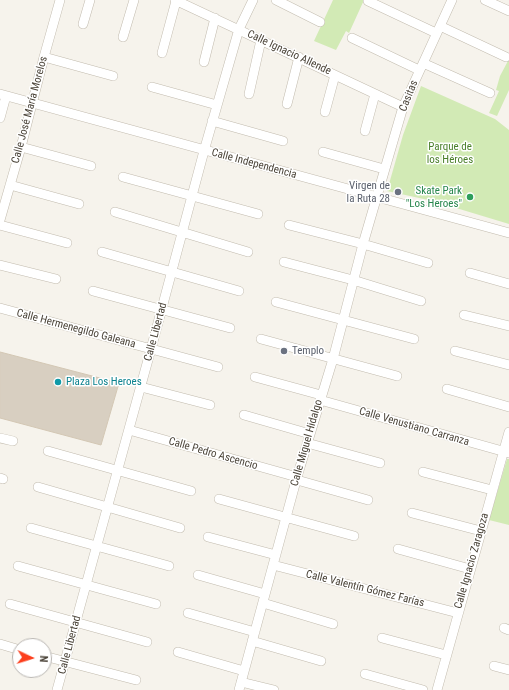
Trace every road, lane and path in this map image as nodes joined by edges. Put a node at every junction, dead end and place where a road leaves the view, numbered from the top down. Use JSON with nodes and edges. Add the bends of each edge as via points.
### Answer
{"nodes":[{"id":1,"x":60,"y":0,"type":"edge"},
{"id":2,"x":90,"y":0,"type":"edge"},
{"id":3,"x":134,"y":0,"type":"edge"},
{"id":4,"x":176,"y":0,"type":"edge"},
{"id":5,"x":253,"y":0,"type":"edge"},
{"id":6,"x":276,"y":0,"type":"edge"},
{"id":7,"x":452,"y":0,"type":"edge"},
{"id":8,"x":485,"y":0,"type":"edge"},
{"id":9,"x":368,"y":1,"type":"edge"},
{"id":10,"x":509,"y":11,"type":"edge"},
{"id":11,"x":215,"y":18,"type":"junction"},
{"id":12,"x":320,"y":22,"type":"dead end"},
{"id":13,"x":83,"y":24,"type":"dead end"},
{"id":14,"x":239,"y":29,"type":"junction"},
{"id":15,"x":438,"y":30,"type":"junction"},
{"id":16,"x":124,"y":37,"type":"dead end"},
{"id":17,"x":352,"y":38,"type":"dead end"},
{"id":18,"x":261,"y":40,"type":"junction"},
{"id":19,"x":162,"y":53,"type":"dead end"},
{"id":20,"x":44,"y":57,"type":"junction"},
{"id":21,"x":506,"y":57,"type":"dead end"},
{"id":22,"x":299,"y":58,"type":"junction"},
{"id":23,"x":204,"y":62,"type":"dead end"},
{"id":24,"x":421,"y":67,"type":"junction"},
{"id":25,"x":335,"y":75,"type":"junction"},
{"id":26,"x":114,"y":76,"type":"dead end"},
{"id":27,"x":152,"y":87,"type":"dead end"},
{"id":28,"x":490,"y":93,"type":"dead end"},
{"id":29,"x":249,"y":94,"type":"dead end"},
{"id":30,"x":375,"y":94,"type":"junction"},
{"id":31,"x":3,"y":95,"type":"edge"},
{"id":32,"x":32,"y":103,"type":"junction"},
{"id":33,"x":287,"y":104,"type":"dead end"},
{"id":34,"x":217,"y":105,"type":"junction"},
{"id":35,"x":403,"y":107,"type":"junction"},
{"id":36,"x":325,"y":112,"type":"dead end"},
{"id":37,"x":0,"y":118,"type":"edge"},
{"id":38,"x":212,"y":121,"type":"junction"},
{"id":39,"x":365,"y":131,"type":"dead end"},
{"id":40,"x":283,"y":141,"type":"dead end"},
{"id":41,"x":21,"y":147,"type":"junction"},
{"id":42,"x":204,"y":151,"type":"junction"},
{"id":43,"x":323,"y":152,"type":"dead end"},
{"id":44,"x":91,"y":166,"type":"dead end"},
{"id":45,"x":384,"y":170,"type":"junction"},
{"id":46,"x":122,"y":178,"type":"dead end"},
{"id":47,"x":10,"y":185,"type":"junction"},
{"id":48,"x":3,"y":195,"type":"edge"},
{"id":49,"x":192,"y":196,"type":"junction"},
{"id":50,"x":376,"y":197,"type":"junction"},
{"id":51,"x":79,"y":204,"type":"dead end"},
{"id":52,"x":115,"y":212,"type":"dead end"},
{"id":53,"x":258,"y":214,"type":"dead end"},
{"id":54,"x":0,"y":220,"type":"edge"},
{"id":55,"x":0,"y":225,"type":"edge"},
{"id":56,"x":289,"y":225,"type":"dead end"},
{"id":57,"x":182,"y":232,"type":"junction"},
{"id":58,"x":509,"y":233,"type":"edge"},
{"id":59,"x":67,"y":242,"type":"dead end"},
{"id":60,"x":362,"y":244,"type":"junction"},
{"id":61,"x":102,"y":252,"type":"dead end"},
{"id":62,"x":248,"y":252,"type":"dead end"},
{"id":63,"x":284,"y":262,"type":"dead end"},
{"id":64,"x":428,"y":263,"type":"dead end"},
{"id":65,"x":0,"y":265,"type":"edge"},
{"id":66,"x":172,"y":272,"type":"junction"},
{"id":67,"x":470,"y":273,"type":"dead end"},
{"id":68,"x":56,"y":279,"type":"dead end"},
{"id":69,"x":353,"y":280,"type":"junction"},
{"id":70,"x":509,"y":284,"type":"edge"},
{"id":71,"x":93,"y":291,"type":"dead end"},
{"id":72,"x":239,"y":291,"type":"dead end"},
{"id":73,"x":420,"y":300,"type":"dead end"},
{"id":74,"x":276,"y":302,"type":"dead end"},
{"id":75,"x":0,"y":308,"type":"edge"},
{"id":76,"x":162,"y":310,"type":"junction"},
{"id":77,"x":464,"y":315,"type":"dead end"},
{"id":78,"x":342,"y":320,"type":"junction"},
{"id":79,"x":509,"y":326,"type":"edge"},
{"id":80,"x":230,"y":328,"type":"dead end"},
{"id":81,"x":261,"y":339,"type":"dead end"},
{"id":82,"x":414,"y":339,"type":"dead end"},
{"id":83,"x":151,"y":349,"type":"junction"},
{"id":84,"x":455,"y":351,"type":"dead end"},
{"id":85,"x":333,"y":359,"type":"junction"},
{"id":86,"x":509,"y":366,"type":"edge"},
{"id":87,"x":218,"y":367,"type":"dead end"},
{"id":88,"x":397,"y":376,"type":"dead end"},
{"id":89,"x":254,"y":377,"type":"dead end"},
{"id":90,"x":141,"y":387,"type":"junction"},
{"id":91,"x":447,"y":389,"type":"dead end"},
{"id":92,"x":320,"y":398,"type":"junction"},
{"id":93,"x":210,"y":405,"type":"dead end"},
{"id":94,"x":509,"y":407,"type":"edge"},
{"id":95,"x":244,"y":415,"type":"dead end"},
{"id":96,"x":129,"y":430,"type":"junction"},
{"id":97,"x":509,"y":432,"type":"edge"},
{"id":98,"x":0,"y":438,"type":"edge"},
{"id":99,"x":308,"y":438,"type":"junction"},
{"id":100,"x":13,"y":441,"type":"dead end"},
{"id":101,"x":48,"y":451,"type":"dead end"},
{"id":102,"x":506,"y":453,"type":"edge"},
{"id":103,"x":380,"y":463,"type":"dead end"},
{"id":104,"x":117,"y":470,"type":"junction"},
{"id":105,"x":423,"y":472,"type":"dead end"},
{"id":106,"x":297,"y":479,"type":"junction"},
{"id":107,"x":38,"y":488,"type":"dead end"},
{"id":108,"x":492,"y":490,"type":"junction"},
{"id":109,"x":190,"y":491,"type":"dead end"},
{"id":110,"x":220,"y":499,"type":"dead end"},
{"id":111,"x":368,"y":500,"type":"dead end"},
{"id":112,"x":107,"y":507,"type":"junction"},
{"id":113,"x":412,"y":512,"type":"dead end"},
{"id":114,"x":286,"y":517,"type":"junction"},
{"id":115,"x":31,"y":528,"type":"dead end"},
{"id":116,"x":180,"y":528,"type":"dead end"},
{"id":117,"x":481,"y":531,"type":"junction"},
{"id":118,"x":354,"y":536,"type":"dead end"},
{"id":119,"x":208,"y":537,"type":"dead end"},
{"id":120,"x":97,"y":546,"type":"junction"},
{"id":121,"x":398,"y":549,"type":"dead end"},
{"id":122,"x":276,"y":555,"type":"junction"},
{"id":123,"x":18,"y":566,"type":"dead end"},
{"id":124,"x":169,"y":566,"type":"dead end"},
{"id":125,"x":273,"y":566,"type":"junction"},
{"id":126,"x":470,"y":569,"type":"junction"},
{"id":127,"x":198,"y":575,"type":"dead end"},
{"id":128,"x":86,"y":585,"type":"junction"},
{"id":129,"x":264,"y":598,"type":"junction"},
{"id":130,"x":10,"y":604,"type":"dead end"},
{"id":131,"x":156,"y":604,"type":"dead end"},
{"id":132,"x":188,"y":613,"type":"dead end"},
{"id":133,"x":458,"y":613,"type":"junction"},
{"id":134,"x":76,"y":623,"type":"junction"},
{"id":135,"x":333,"y":624,"type":"dead end"},
{"id":136,"x":254,"y":637,"type":"junction"},
{"id":137,"x":382,"y":638,"type":"dead end"},
{"id":138,"x":147,"y":642,"type":"dead end"},
{"id":139,"x":0,"y":644,"type":"edge"},
{"id":140,"x":12,"y":648,"type":"edge"},
{"id":141,"x":178,"y":652,"type":"dead end"},
{"id":142,"x":446,"y":655,"type":"junction"},
{"id":143,"x":52,"y":658,"type":"edge"},
{"id":144,"x":321,"y":661,"type":"dead end"},
{"id":145,"x":66,"y":662,"type":"junction"},
{"id":146,"x":494,"y":666,"type":"dead end"},
{"id":147,"x":509,"y":670,"type":"edge"},
{"id":148,"x":244,"y":671,"type":"junction"},
{"id":149,"x":365,"y":674,"type":"dead end"},
{"id":150,"x":136,"y":680,"type":"dead end"},
{"id":151,"x":240,"y":686,"type":"edge"},
{"id":152,"x":57,"y":690,"type":"edge"},
{"id":153,"x":274,"y":690,"type":"edge"},
{"id":154,"x":423,"y":690,"type":"edge"},
{"id":155,"x":437,"y":690,"type":"edge"}],
"edges":[{"from":1,"to":20,"type":"street","name":"Calle José María Morelos"},
{"from":2,"to":13,"type":"street"},
{"from":3,"to":16,"type":"street"},
{"from":4,"to":11,"type":"street","name":"Calle Ignacio Allende"},
{"from":4,"to":19,"type":"street"},
{"from":5,"to":14,"type":"street","name":"Calle Libertad"},
{"from":6,"to":12,"type":"street"},
{"from":7,"to":15,"type":"street","name":"Casitas"},
{"from":8,"to":10,"type":"street"},
{"from":9,"to":15,"type":"street"},
{"from":11,"to":14,"type":"street","name":"Calle Ignacio Allende"},
{"from":11,"to":23,"type":"street"},
{"from":14,"to":18,"type":"street","name":"Calle Ignacio Allende"},
{"from":14,"to":34,"type":"street","name":"Calle Libertad"},
{"from":15,"to":21,"type":"street"},
{"from":15,"to":24,"type":"street","name":"Casitas"},
{"from":17,"to":24,"type":"street"},
{"from":18,"to":22,"type":"street","name":"Calle Ignacio Allende"},
{"from":18,"to":29,"type":"street"},
{"from":20,"to":26,"type":"street"},
{"from":20,"to":32,"type":"street","name":"Calle José María Morelos"},
{"from":22,"to":25,"type":"street","name":"Calle Ignacio Allende"},
{"from":22,"to":33,"type":"street"},
{"from":24,"to":28,"type":"street"},
{"from":24,"to":35,"type":"street","name":"Casitas"},
{"from":25,"to":30,"type":"street","name":"Calle Ignacio Allende"},
{"from":25,"to":36,"type":"street"},
{"from":27,"to":34,"type":"street"},
{"from":30,"to":35,"type":"street","name":"Calle Ignacio Allende"},
{"from":30,"to":39,"type":"street"},
{"from":31,"to":32,"type":"street","name":"Calle Independencia"},
{"from":31,"to":37,"type":"street"},
{"from":32,"to":41,"type":"street","name":"Calle José María Morelos"},
{"from":32,"to":42,"type":"street","name":"Calle Independencia"},
{"from":34,"to":38,"type":"street","name":"Calle Libertad"},
{"from":35,"to":45,"type":"street","name":"Casitas"},
{"from":38,"to":40,"type":"street"},
{"from":38,"to":42,"type":"street","name":"Calle Libertad"},
{"from":41,"to":44,"type":"street"},
{"from":41,"to":47,"type":"street","name":"Calle José María Morelos"},
{"from":42,"to":49,"type":"street","name":"Calle Libertad"},
{"from":42,"to":50,"type":"street","name":"Calle Independencia"},
{"from":43,"to":45,"type":"street"},
{"from":45,"to":50,"type":"street","name":"Casitas"},
{"from":46,"to":49,"type":"street"},
{"from":47,"to":48,"type":"street","name":"Calle José María Morelos"},
{"from":47,"to":51,"type":"street"},
{"from":48,"to":54,"type":"street","name":"Calle José María Morelos"},
{"from":49,"to":53,"type":"street"},
{"from":49,"to":57,"type":"street","name":"Calle Libertad"},
{"from":50,"to":58,"type":"street","name":"Calle Independencia"},
{"from":50,"to":60,"type":"street","name":"Calle Miguel Hidalgo"},
{"from":52,"to":57,"type":"street"},
{"from":55,"to":59,"type":"street"},
{"from":56,"to":60,"type":"street"},
{"from":57,"to":62,"type":"street"},
{"from":57,"to":66,"type":"street","name":"Calle Libertad"},
{"from":60,"to":64,"type":"street"},
{"from":60,"to":69,"type":"street","name":"Calle Miguel Hidalgo"},
{"from":61,"to":66,"type":"street"},
{"from":63,"to":69,"type":"street"},
{"from":65,"to":68,"type":"street"},
{"from":66,"to":72,"type":"street"},
{"from":66,"to":76,"type":"street","name":"Calle Libertad"},
{"from":67,"to":70,"type":"street"},
{"from":69,"to":73,"type":"street"},
{"from":69,"to":78,"type":"street","name":"Calle Miguel Hidalgo"},
{"from":71,"to":76,"type":"street"},
{"from":74,"to":78,"type":"street"},
{"from":75,"to":83,"type":"street","name":"Calle Hermenegildo Galeana"},
{"from":76,"to":80,"type":"street"},
{"from":76,"to":83,"type":"street","name":"Calle Libertad"},
{"from":77,"to":79,"type":"street"},
{"from":78,"to":82,"type":"street"},
{"from":78,"to":85,"type":"street","name":"Calle Miguel Hidalgo"},
{"from":81,"to":85,"type":"street"},
{"from":83,"to":87,"type":"street","name":"Calle Hermenegildo Galeana"},
{"from":83,"to":90,"type":"street","name":"Calle Libertad"},
{"from":84,"to":86,"type":"street"},
{"from":85,"to":88,"type":"street"},
{"from":85,"to":92,"type":"street","name":"Calle Miguel Hidalgo"},
{"from":89,"to":92,"type":"street","name":"Calle Venustiano Carranza"},
{"from":90,"to":93,"type":"street"},
{"from":90,"to":96,"type":"street","name":"Calle Libertad"},
{"from":91,"to":94,"type":"street"},
{"from":92,"to":99,"type":"street","name":"Calle Miguel Hidalgo"},
{"from":92,"to":102,"type":"street","name":"Calle Venustiano Carranza"},
{"from":95,"to":99,"type":"street"},
{"from":96,"to":104,"type":"street","name":"Calle Libertad"},
{"from":96,"to":106,"type":"street","name":"Calle Pedro Ascencio"},
{"from":97,"to":102,"type":"street","name":"Calle Ignacio Zaragoza"},
{"from":98,"to":100,"type":"street"},
{"from":99,"to":103,"type":"street"},
{"from":99,"to":106,"type":"street","name":"Calle Miguel Hidalgo"},
{"from":101,"to":104,"type":"street"},
{"from":102,"to":108,"type":"street","name":"Calle Ignacio Zaragoza"},
{"from":104,"to":109,"type":"street"},
{"from":104,"to":112,"type":"street","name":"Calle Libertad"},
{"from":105,"to":108,"type":"street"},
{"from":106,"to":111,"type":"street","name":"Calle Pedro Ascencio"},
{"from":106,"to":114,"type":"street","name":"Calle Miguel Hidalgo"},
{"from":107,"to":112,"type":"street"},
{"from":108,"to":117,"type":"street","name":"Calle Ignacio Zaragoza"},
{"from":110,"to":114,"type":"street"},
{"from":112,"to":116,"type":"street"},
{"from":112,"to":120,"type":"street","name":"Calle Libertad"},
{"from":113,"to":117,"type":"street"},
{"from":114,"to":118,"type":"street"},
{"from":114,"to":122,"type":"street","name":"Calle Miguel Hidalgo"},
{"from":115,"to":120,"type":"street"},
{"from":117,"to":126,"type":"street","name":"Calle Ignacio Zaragoza"},
{"from":119,"to":122,"type":"street"},
{"from":120,"to":124,"type":"street"},
{"from":120,"to":128,"type":"street","name":"Calle Libertad"},
{"from":121,"to":126,"type":"street"},
{"from":122,"to":125,"type":"street","name":"Calle Miguel Hidalgo"},
{"from":123,"to":128,"type":"street"},
{"from":125,"to":129,"type":"street","name":"Calle Miguel Hidalgo"},
{"from":125,"to":133,"type":"street","name":"Calle Valentín Gómez Farías"},
{"from":126,"to":133,"type":"street","name":"Calle Ignacio Zaragoza"},
{"from":127,"to":129,"type":"street"},
{"from":128,"to":131,"type":"street"},
{"from":128,"to":134,"type":"street","name":"Calle Libertad"},
{"from":129,"to":135,"type":"street"},
{"from":129,"to":136,"type":"street","name":"Calle Miguel Hidalgo"},
{"from":130,"to":134,"type":"street"},
{"from":132,"to":136,"type":"street"},
{"from":133,"to":142,"type":"street","name":"Calle Ignacio Zaragoza"},
{"from":134,"to":138,"type":"street"},
{"from":134,"to":145,"type":"street","name":"Calle Libertad"},
{"from":136,"to":144,"type":"street"},
{"from":136,"to":148,"type":"street","name":"Calle Miguel Hidalgo"},
{"from":137,"to":142,"type":"street"},
{"from":139,"to":140,"type":"street"},
{"from":141,"to":148,"type":"street"},
{"from":142,"to":155,"type":"street","name":"Calle Ignacio Zaragoza"},
{"from":143,"to":145,"type":"street"},
{"from":145,"to":150,"type":"street"},
{"from":145,"to":152,"type":"street","name":"Calle Libertad"},
{"from":146,"to":147,"type":"street"},
{"from":148,"to":151,"type":"street","name":"Calle Miguel Hidalgo"},
{"from":149,"to":154,"type":"street"},
{"from":151,"to":153,"type":"street"}]}
